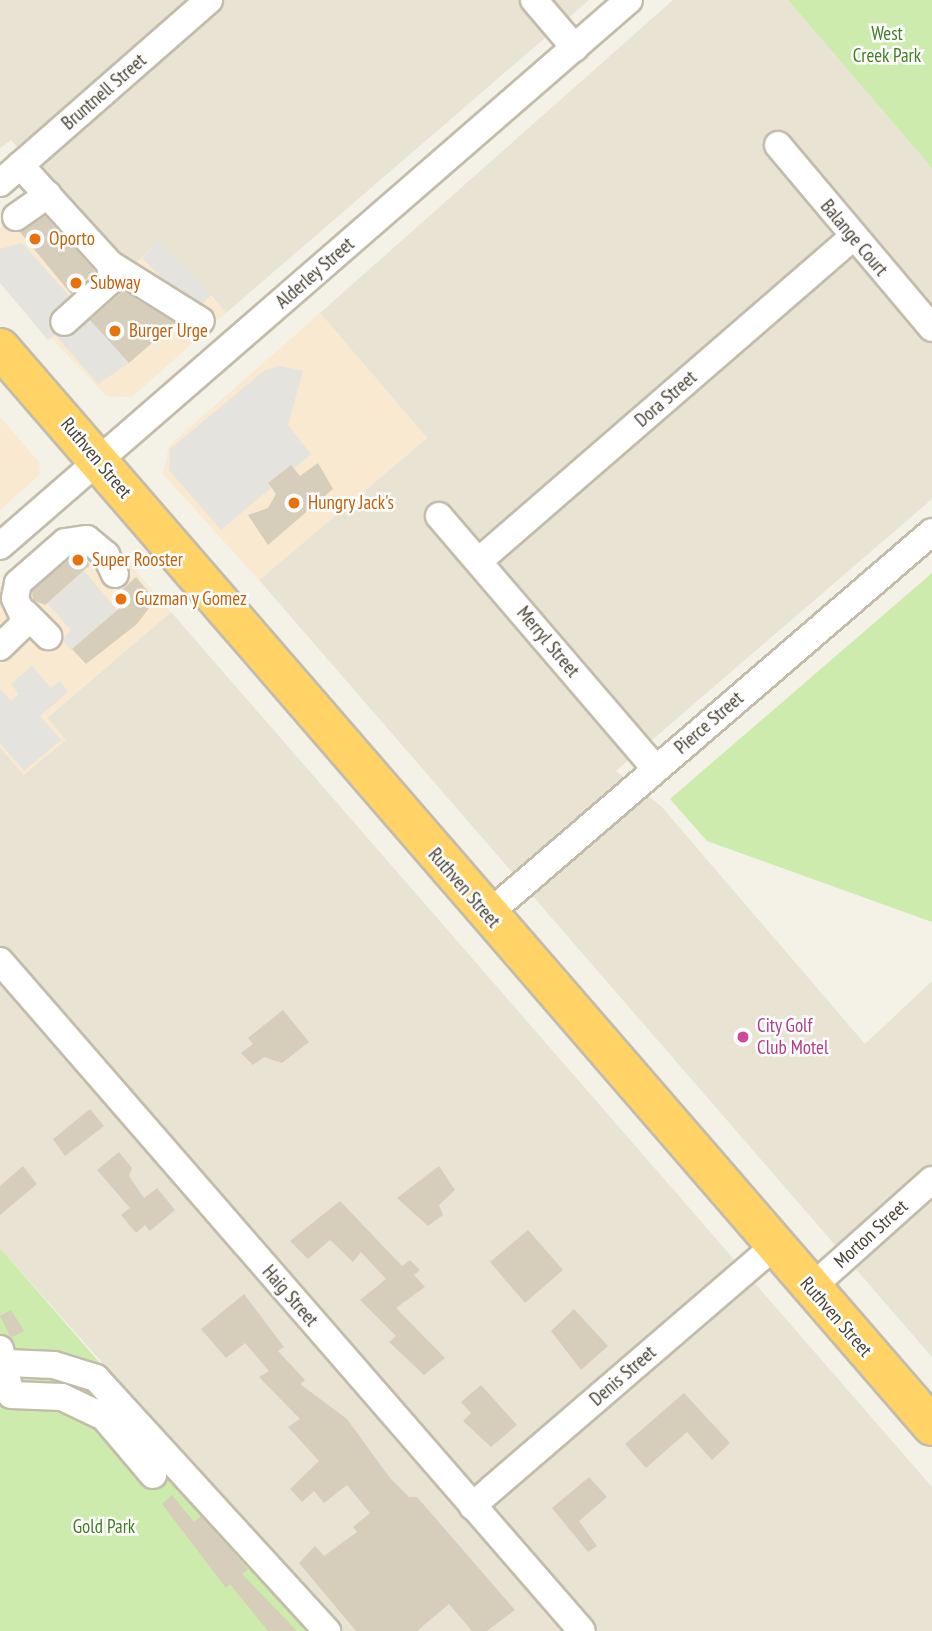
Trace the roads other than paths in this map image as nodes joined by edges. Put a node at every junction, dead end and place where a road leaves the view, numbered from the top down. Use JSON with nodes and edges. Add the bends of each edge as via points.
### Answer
{"nodes":[{"id":1,"x":209,"y":0,"type":"edge"},
{"id":2,"x":534,"y":0,"type":"edge"},
{"id":3,"x":629,"y":0,"type":"edge"},
{"id":4,"x":575,"y":48,"type":"junction"},
{"id":5,"x":778,"y":145,"type":"dead end"},
{"id":6,"x":20,"y":165,"type":"junction"},
{"id":7,"x":0,"y":183,"type":"edge"},
{"id":8,"x":48,"y":195,"type":"junction"},
{"id":9,"x":16,"y":217,"type":"dead end"},
{"id":10,"x":852,"y":238,"type":"junction"},
{"id":11,"x":110,"y":264,"type":"junction"},
{"id":12,"x":201,"y":321,"type":"dead end"},
{"id":13,"x":64,"y":322,"type":"dead end"},
{"id":14,"x":932,"y":328,"type":"edge"},
{"id":15,"x":0,"y":348,"type":"edge"},
{"id":16,"x":99,"y":461,"type":"junction"},
{"id":17,"x":439,"y":516,"type":"dead end"},
{"id":18,"x":932,"y":532,"type":"edge"},
{"id":19,"x":0,"y":546,"type":"edge"},
{"id":20,"x":480,"y":560,"type":"junction"},
{"id":21,"x":115,"y":574,"type":"dead end"},
{"id":22,"x":25,"y":613,"type":"junction"},
{"id":23,"x":48,"y":636,"type":"dead end"},
{"id":24,"x":0,"y":647,"type":"edge"},
{"id":25,"x":656,"y":769,"type":"junction"},
{"id":26,"x":487,"y":915,"type":"junction"},
{"id":27,"x":0,"y":961,"type":"edge"},
{"id":28,"x":932,"y":1180,"type":"edge"},
{"id":29,"x":774,"y":1246,"type":"junction"},
{"id":30,"x":811,"y":1288,"type":"junction"},
{"id":31,"x":3,"y":1356,"type":"edge"},
{"id":32,"x":932,"y":1426,"type":"edge"},
{"id":33,"x":153,"y":1475,"type":"dead end"},
{"id":34,"x":472,"y":1506,"type":"junction"},
{"id":35,"x":327,"y":1631,"type":"edge"},
{"id":36,"x":582,"y":1631,"type":"edge"}],
"edges":[{"from":1,"to":6,"type":"street","name":"Bruntnell Street"},
{"from":2,"to":4,"type":"street"},
{"from":3,"to":4,"type":"street","name":"Alderley Street"},
{"from":4,"to":16,"type":"street","name":"Alderley Street"},
{"from":5,"to":10,"type":"street","name":"Balange Court"},
{"from":6,"to":7,"type":"street","name":"Bruntnell Street"},
{"from":6,"to":8,"type":"street"},
{"from":8,"to":9,"type":"street"},
{"from":8,"to":11,"type":"street"},
{"from":10,"to":14,"type":"street","name":"Balange Court"},
{"from":10,"to":20,"type":"street","name":"Dora Street"},
{"from":11,"to":12,"type":"street"},
{"from":11,"to":13,"type":"street","via":[[113,279]]},
{"from":15,"to":16,"type":"highway","name":"Ruthven Street"},
{"from":16,"to":19,"type":"street","name":"Alderley Street"},
{"from":16,"to":26,"type":"highway","name":"Ruthven Street"},
{"from":17,"to":20,"type":"street","name":"Merryl Street"},
{"from":18,"to":25,"type":"street","name":"Pierce Street"},
{"from":20,"to":25,"type":"street","name":"Merryl Street"},
{"from":21,"to":22,"type":"street","via":[[93,544],[72,538],[19,583],[15,598]]},
{"from":22,"to":23,"type":"street"},
{"from":22,"to":24,"type":"street","via":[[23,629]]},
{"from":25,"to":26,"type":"street","name":"Pierce Street"},
{"from":26,"to":29,"type":"highway","name":"Ruthven Street"},
{"from":27,"to":34,"type":"street","name":"Haig Street"},
{"from":28,"to":30,"type":"street","name":"Morton Street"},
{"from":29,"to":30,"type":"highway","name":"Ruthven Street"},
{"from":29,"to":34,"type":"street","name":"Denis Street"},
{"from":30,"to":32,"type":"highway","name":"Ruthven Street"},
{"from":31,"to":33,"type":"street","via":[[12,1395],[62,1397],[104,1417]]},
{"from":31,"to":35,"type":"street","via":[[96,1378]]},
{"from":34,"to":36,"type":"street","name":"Haig Street"}]}
